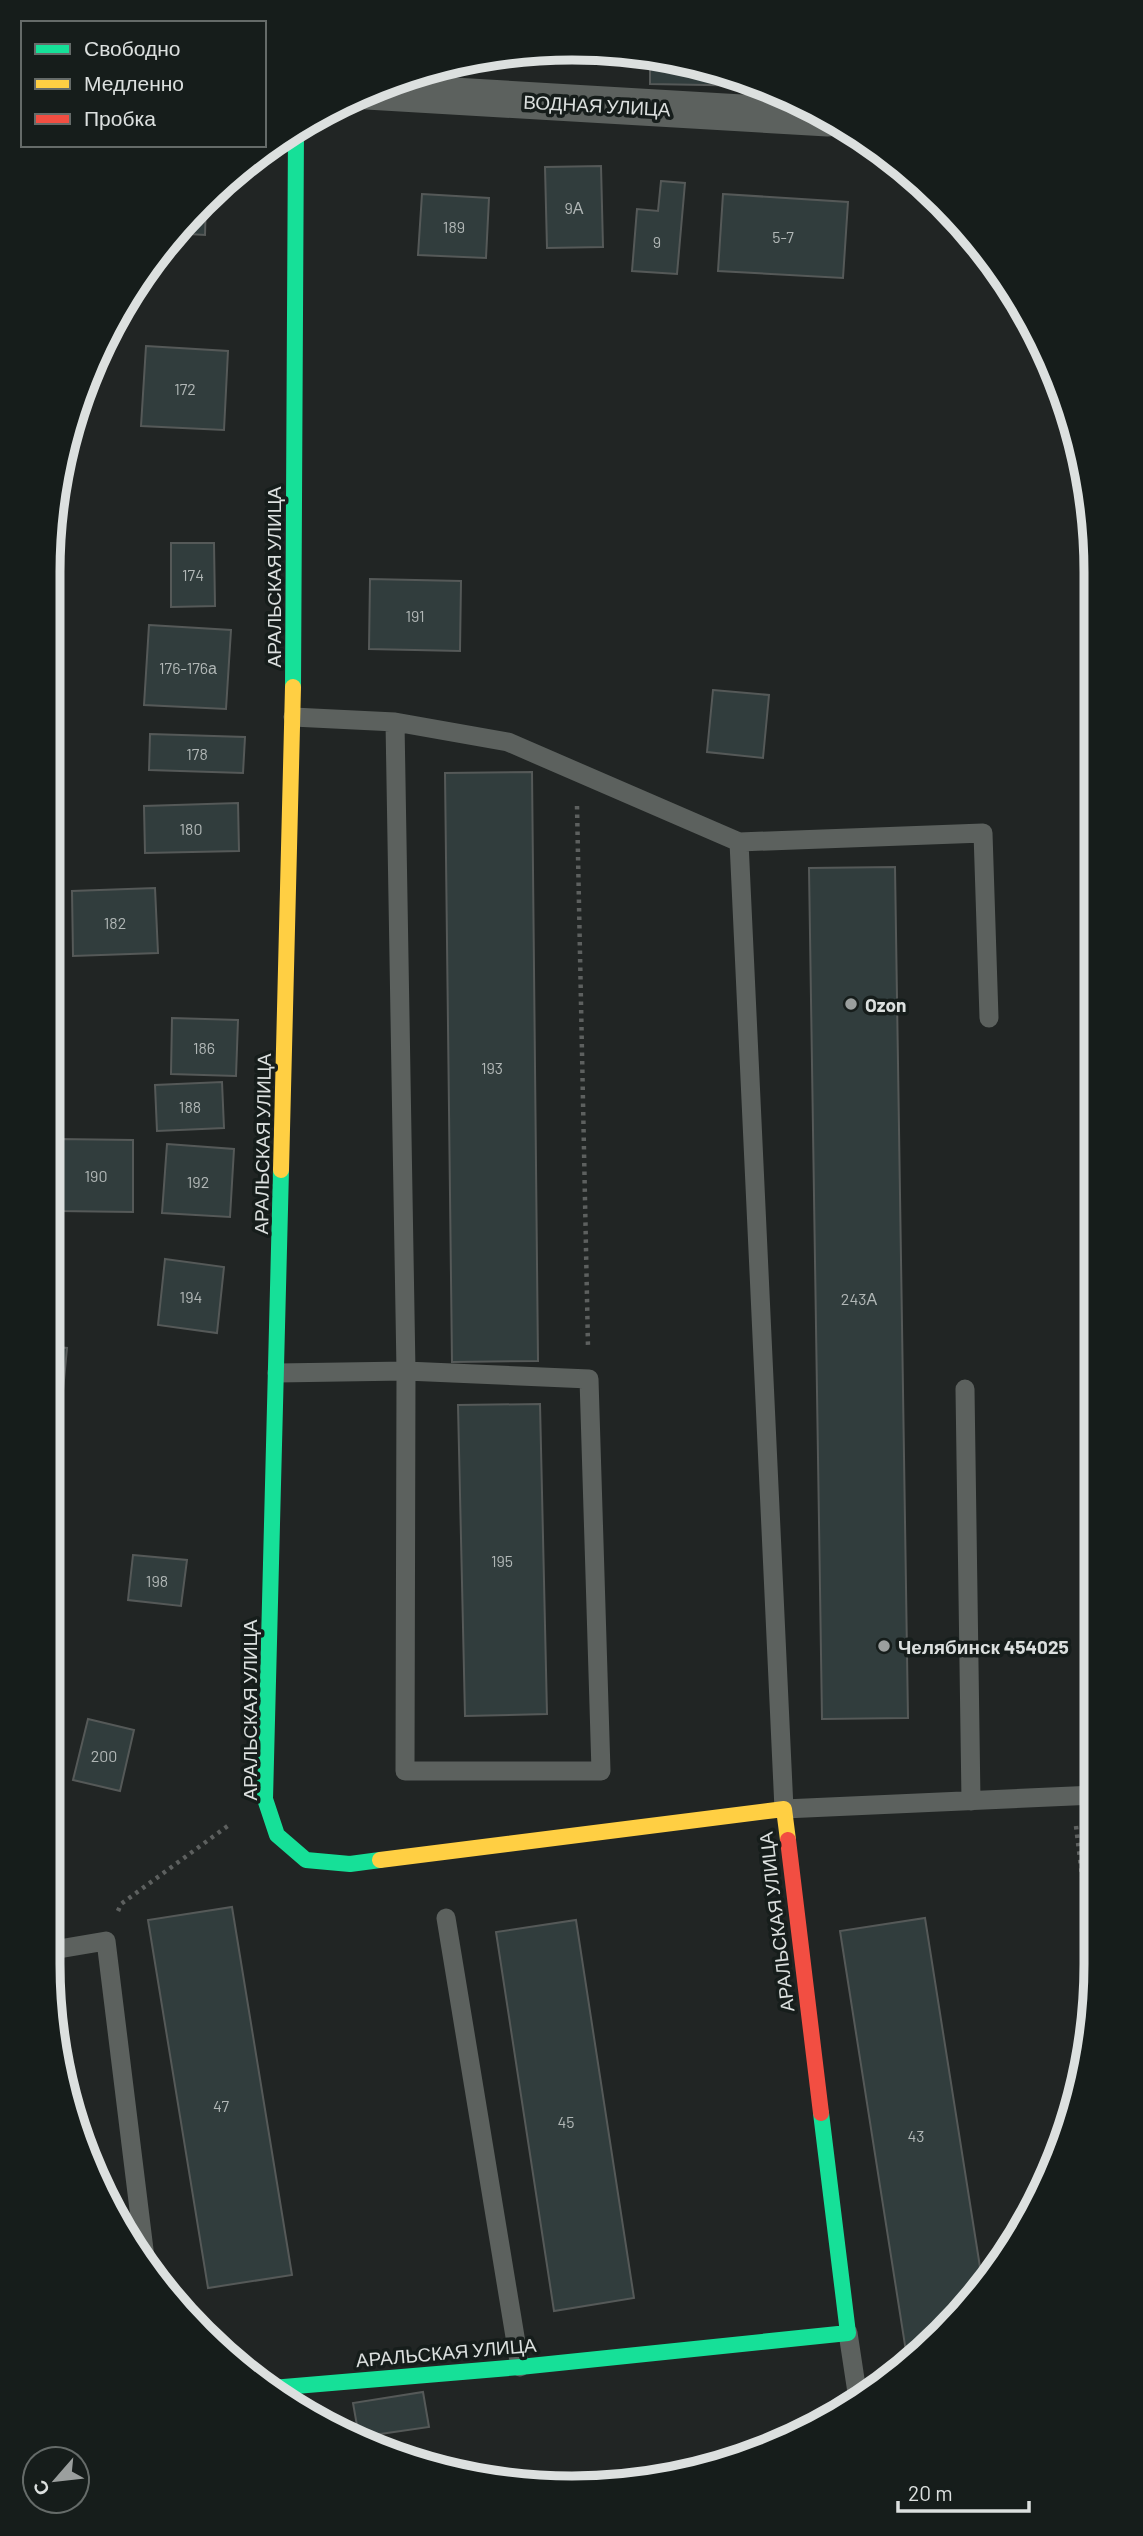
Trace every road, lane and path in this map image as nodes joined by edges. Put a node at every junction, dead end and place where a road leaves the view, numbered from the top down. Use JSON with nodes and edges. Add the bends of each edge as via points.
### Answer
{"nodes":[{"id":1,"x":392,"y":92,"type":"edge"},
{"id":2,"x":807,"y":117,"type":"edge"},
{"id":3,"x":296,"y":140,"type":"edge"},
{"id":4,"x":293,"y":717,"type":"junction"},
{"id":5,"x":395,"y":722,"type":"junction"},
{"id":6,"x":576,"y":771,"type":"junction"},
{"id":7,"x":738,"y":842,"type":"junction"},
{"id":8,"x":989,"y":1018,"type":"dead end"},
{"id":9,"x":406,"y":1371,"type":"junction"},
{"id":10,"x":277,"y":1374,"type":"junction"},
{"id":11,"x":589,"y":1379,"type":"junction"},
{"id":12,"x":965,"y":1389,"type":"dead end"},
{"id":13,"x":1073,"y":1796,"type":"junction"},
{"id":14,"x":1084,"y":1796,"type":"edge"},
{"id":15,"x":265,"y":1799,"type":"junction"},
{"id":16,"x":971,"y":1801,"type":"junction"},
{"id":17,"x":783,"y":1809,"type":"junction"},
{"id":18,"x":1084,"y":1890,"type":"edge"},
{"id":19,"x":446,"y":1918,"type":"dead end"},
{"id":20,"x":106,"y":1941,"type":"junction"},
{"id":21,"x":60,"y":1949,"type":"edge"},
{"id":22,"x":143,"y":2245,"type":"edge"},
{"id":23,"x":848,"y":2333,"type":"junction"},
{"id":24,"x":520,"y":2367,"type":"junction"},
{"id":25,"x":283,"y":2387,"type":"edge"},
{"id":26,"x":857,"y":2390,"type":"edge"}],
"edges":[{"from":1,"to":2,"type":"street","name":"ВОДНАЯ УЛИЦА"},
{"from":3,"to":4,"type":"street","name":"АРАЛЬСКАЯ УЛИЦА"},
{"from":4,"to":5,"type":"lane"},
{"from":4,"to":10,"type":"street","name":"АРАЛЬСКАЯ УЛИЦА"},
{"from":5,"to":6,"type":"lane","via":[[508,742]]},
{"from":5,"to":9,"type":"lane"},
{"from":6,"to":7,"type":"lane"},
{"from":6,"to":11,"type":"path"},
{"from":7,"to":8,"type":"lane","via":[[983,833]]},
{"from":7,"to":17,"type":"lane"},
{"from":9,"to":10,"type":"lane"},
{"from":9,"to":11,"type":"lane"},
{"from":9,"to":11,"type":"lane","via":[[405,1771],[601,1771]]},
{"from":10,"to":15,"type":"street","name":"АРАЛЬСКАЯ УЛИЦА"},
{"from":12,"to":16,"type":"lane"},
{"from":13,"to":14,"type":"lane"},
{"from":13,"to":16,"type":"lane"},
{"from":13,"to":18,"type":"path"},
{"from":15,"to":17,"type":"street","name":"АРАЛЬСКАЯ УЛИЦА","via":[[277,1835],[306,1860],[350,1864]]},
{"from":15,"to":20,"type":"path","via":[[121,1903]]},
{"from":16,"to":17,"type":"lane"},
{"from":17,"to":23,"type":"street","name":"АРАЛЬСКАЯ УЛИЦА"},
{"from":19,"to":24,"type":"lane"},
{"from":20,"to":21,"type":"lane"},
{"from":20,"to":22,"type":"lane"},
{"from":23,"to":24,"type":"street","name":"АРАЛЬСКАЯ УЛИЦА"},
{"from":23,"to":26,"type":"lane"},
{"from":24,"to":25,"type":"street","name":"АРАЛЬСКАЯ УЛИЦА"}]}
